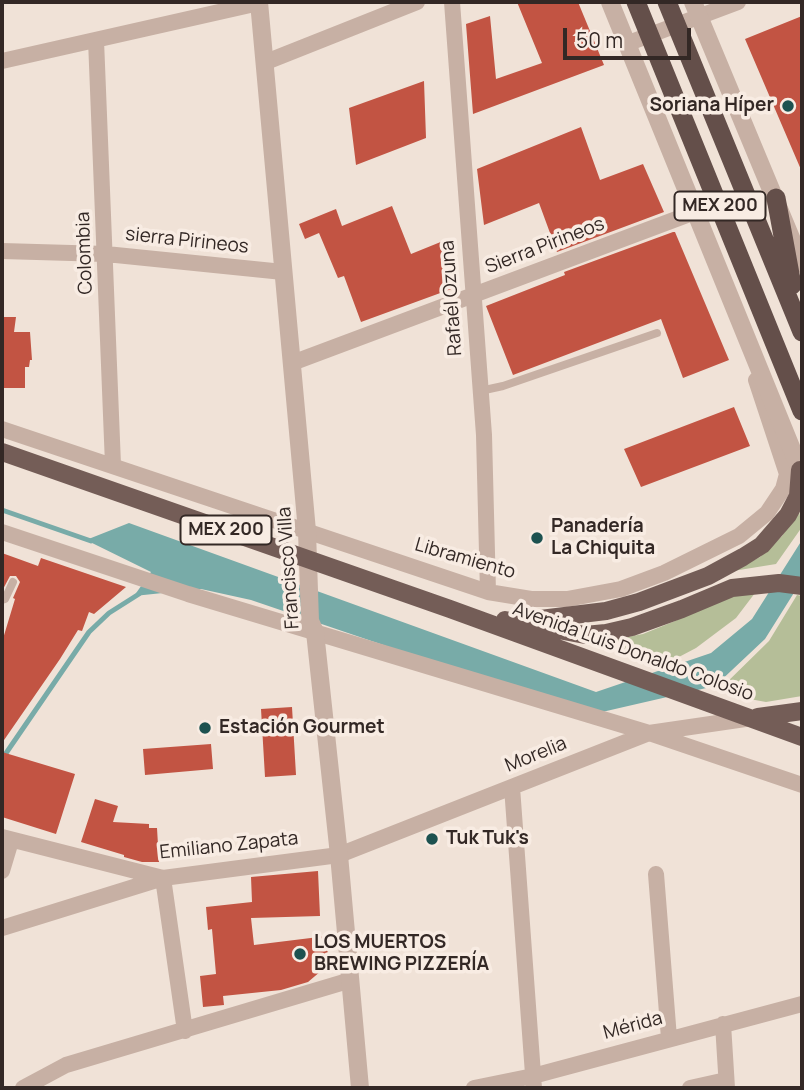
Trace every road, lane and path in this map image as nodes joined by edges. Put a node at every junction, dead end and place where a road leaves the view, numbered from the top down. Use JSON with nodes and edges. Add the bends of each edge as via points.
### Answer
{"nodes":[{"id":1,"x":417,"y":2,"type":"edge"},
{"id":2,"x":452,"y":2,"type":"edge"},
{"id":3,"x":610,"y":2,"type":"edge"},
{"id":4,"x":636,"y":2,"type":"edge"},
{"id":5,"x":667,"y":2,"type":"edge"},
{"id":6,"x":738,"y":2,"type":"edge"},
{"id":7,"x":259,"y":3,"type":"edge"},
{"id":8,"x":696,"y":9,"type":"edge"},
{"id":9,"x":676,"y":26,"type":"junction"},
{"id":10,"x":650,"y":35,"type":"junction"},
{"id":11,"x":96,"y":40,"type":"junction"},
{"id":12,"x":626,"y":44,"type":"junction"},
{"id":13,"x":2,"y":61,"type":"edge"},
{"id":14,"x":266,"y":62,"type":"junction"},
{"id":15,"x":776,"y":198,"type":"junction"},
{"id":16,"x":695,"y":212,"type":"junction"},
{"id":17,"x":2,"y":251,"type":"edge"},
{"id":18,"x":106,"y":254,"type":"junction"},
{"id":19,"x":802,"y":264,"type":"edge"},
{"id":20,"x":283,"y":272,"type":"junction"},
{"id":21,"x":472,"y":296,"type":"junction"},
{"id":22,"x":800,"y":328,"type":"edge"},
{"id":23,"x":745,"y":332,"type":"junction"},
{"id":24,"x":657,"y":333,"type":"dead end"},
{"id":25,"x":292,"y":363,"type":"junction"},
{"id":26,"x":480,"y":391,"type":"junction"},
{"id":27,"x":802,"y":411,"type":"edge"},
{"id":28,"x":4,"y":430,"type":"edge"},
{"id":29,"x":2,"y":452,"type":"edge"},
{"id":30,"x":113,"y":465,"type":"junction"},
{"id":31,"x":801,"y":472,"type":"edge"},
{"id":32,"x":307,"y":531,"type":"junction"},
{"id":33,"x":2,"y":532,"type":"edge"},
{"id":34,"x":309,"y":559,"type":"junction"},
{"id":35,"x":13,"y":582,"type":"dead end"},
{"id":36,"x":802,"y":586,"type":"edge"},
{"id":37,"x":488,"y":592,"type":"junction"},
{"id":38,"x":2,"y":600,"type":"edge"},
{"id":39,"x":450,"y":608,"type":"junction"},
{"id":40,"x":515,"y":622,"type":"junction"},
{"id":41,"x":312,"y":627,"type":"junction"},
{"id":42,"x":802,"y":711,"type":"edge"},
{"id":43,"x":754,"y":718,"type":"junction"},
{"id":44,"x":649,"y":733,"type":"junction"},
{"id":45,"x":802,"y":737,"type":"edge"},
{"id":46,"x":802,"y":785,"type":"edge"},
{"id":47,"x":512,"y":787,"type":"junction"},
{"id":48,"x":6,"y":839,"type":"edge"},
{"id":49,"x":339,"y":855,"type":"junction"},
{"id":50,"x":2,"y":871,"type":"edge"},
{"id":51,"x":656,"y":874,"type":"dead end"},
{"id":52,"x":163,"y":878,"type":"junction"},
{"id":53,"x":2,"y":928,"type":"edge"},
{"id":54,"x":351,"y":980,"type":"junction"},
{"id":55,"x":802,"y":1004,"type":"edge"},
{"id":56,"x":723,"y":1024,"type":"junction"},
{"id":57,"x":185,"y":1031,"type":"junction"},
{"id":58,"x":669,"y":1038,"type":"junction"},
{"id":59,"x":534,"y":1082,"type":"edge"},
{"id":60,"x":727,"y":1084,"type":"edge"},
{"id":61,"x":23,"y":1088,"type":"edge"},
{"id":62,"x":360,"y":1088,"type":"edge"},
{"id":63,"x":474,"y":1088,"type":"edge"},
{"id":64,"x":690,"y":1088,"type":"edge"}],
"edges":[{"from":1,"to":14,"type":"street"},
{"from":2,"to":21,"type":"street","name":"Rafaél Ozuna"},
{"from":3,"to":12,"type":"street"},
{"from":4,"to":10,"type":"highway","number":"MEX 200"},
{"from":5,"to":9,"type":"highway","number":"MEX 200"},
{"from":6,"to":8,"type":"street"},
{"from":7,"to":11,"type":"street"},
{"from":7,"to":14,"type":"street","name":"Francisco Villa"},
{"from":8,"to":9,"type":"street"},
{"from":8,"to":15,"type":"street"},
{"from":9,"to":10,"type":"street"},
{"from":9,"to":22,"type":"highway","number":"MEX 200"},
{"from":10,"to":12,"type":"street"},
{"from":10,"to":27,"type":"highway","number":"MEX 200"},
{"from":11,"to":13,"type":"street"},
{"from":11,"to":18,"type":"street","name":"Colombia"},
{"from":12,"to":16,"type":"street"},
{"from":14,"to":20,"type":"street","name":"Francisco Villa"},
{"from":15,"to":19,"type":"street"},
{"from":15,"to":22,"type":"highway"},
{"from":16,"to":21,"type":"street","name":"Sierra Pirineos"},
{"from":16,"to":23,"type":"street"},
{"from":17,"to":18,"type":"street","name":"sierra Pirineos"},
{"from":18,"to":20,"type":"street","name":"sierra Pirineos"},
{"from":18,"to":30,"type":"street","name":"Colombia"},
{"from":20,"to":25,"type":"street","name":"Francisco Villa"},
{"from":21,"to":25,"type":"street","name":"Sierra Pirineos"},
{"from":21,"to":26,"type":"street","name":"Rafaél Ozuna"},
{"from":23,"to":31,"type":"street"},
{"from":23,"to":37,"type":"street","name":"Libramiento","via":[[787,474],[767,513],[739,536],[621,589],[567,599]]},
{"from":24,"to":26,"type":"lane"},
{"from":25,"to":32,"type":"street","name":"Francisco Villa"},
{"from":26,"to":37,"type":"street","name":"Rafaél Ozuna"},
{"from":28,"to":29,"type":"street"},
{"from":28,"to":30,"type":"street","name":"Libramiento"},
{"from":29,"to":34,"type":"main road","name":"Avenida Luis Donaldo Colosio","number":"MEX 200"},
{"from":30,"to":32,"type":"street","name":"Libramiento"},
{"from":31,"to":40,"type":"main road","via":[[798,496],[789,514],[762,545],[708,576],[606,611]]},
{"from":32,"to":34,"type":"street","name":"Francisco Villa"},
{"from":32,"to":37,"type":"street","name":"Libramiento"},
{"from":33,"to":41,"type":"street","via":[[188,594]]},
{"from":34,"to":39,"type":"main road","name":"Avenida Luis Donaldo Colosio","number":"MEX 200"},
{"from":34,"to":41,"type":"street","name":"Francisco Villa"},
{"from":35,"to":38,"type":"lane"},
{"from":36,"to":40,"type":"main road","name":"Avenida Luis Donaldo Colosio","number":"MEX 200","via":[[779,583],[732,588],[606,633],[585,635]]},
{"from":39,"to":40,"type":"main road","name":"Avenida Luis Donaldo Colosio","number":"MEX 200"},
{"from":39,"to":43,"type":"main road","name":"Avenida Luis Donaldo Colosio","number":"MEX 200"},
{"from":41,"to":44,"type":"street"},
{"from":41,"to":49,"type":"street","name":"Francisco Villa"},
{"from":42,"to":43,"type":"main road"},
{"from":43,"to":44,"type":"street","name":"Morelia"},
{"from":43,"to":45,"type":"main road","name":"Avenida Luis Donaldo Colosio","number":"MEX 200"},
{"from":44,"to":46,"type":"street"},
{"from":44,"to":47,"type":"street","name":"Morelia"},
{"from":47,"to":49,"type":"street","name":"Morelia"},
{"from":47,"to":59,"type":"street"},
{"from":48,"to":50,"type":"street"},
{"from":48,"to":52,"type":"street","name":"Emiliano Zapata"},
{"from":49,"to":52,"type":"street","name":"Emiliano Zapata"},
{"from":49,"to":54,"type":"street","name":"Francisco Villa"},
{"from":51,"to":58,"type":"street"},
{"from":52,"to":53,"type":"street"},
{"from":52,"to":57,"type":"street"},
{"from":54,"to":57,"type":"street"},
{"from":54,"to":62,"type":"street","name":"Francisco Villa"},
{"from":55,"to":56,"type":"street","name":"Mérida"},
{"from":56,"to":58,"type":"street","name":"Mérida"},
{"from":56,"to":60,"type":"street"},
{"from":57,"to":61,"type":"street","via":[[66,1065]]},
{"from":58,"to":59,"type":"street","name":"Mérida"},
{"from":59,"to":63,"type":"street","name":"Mérida"},
{"from":60,"to":64,"type":"street"}]}
